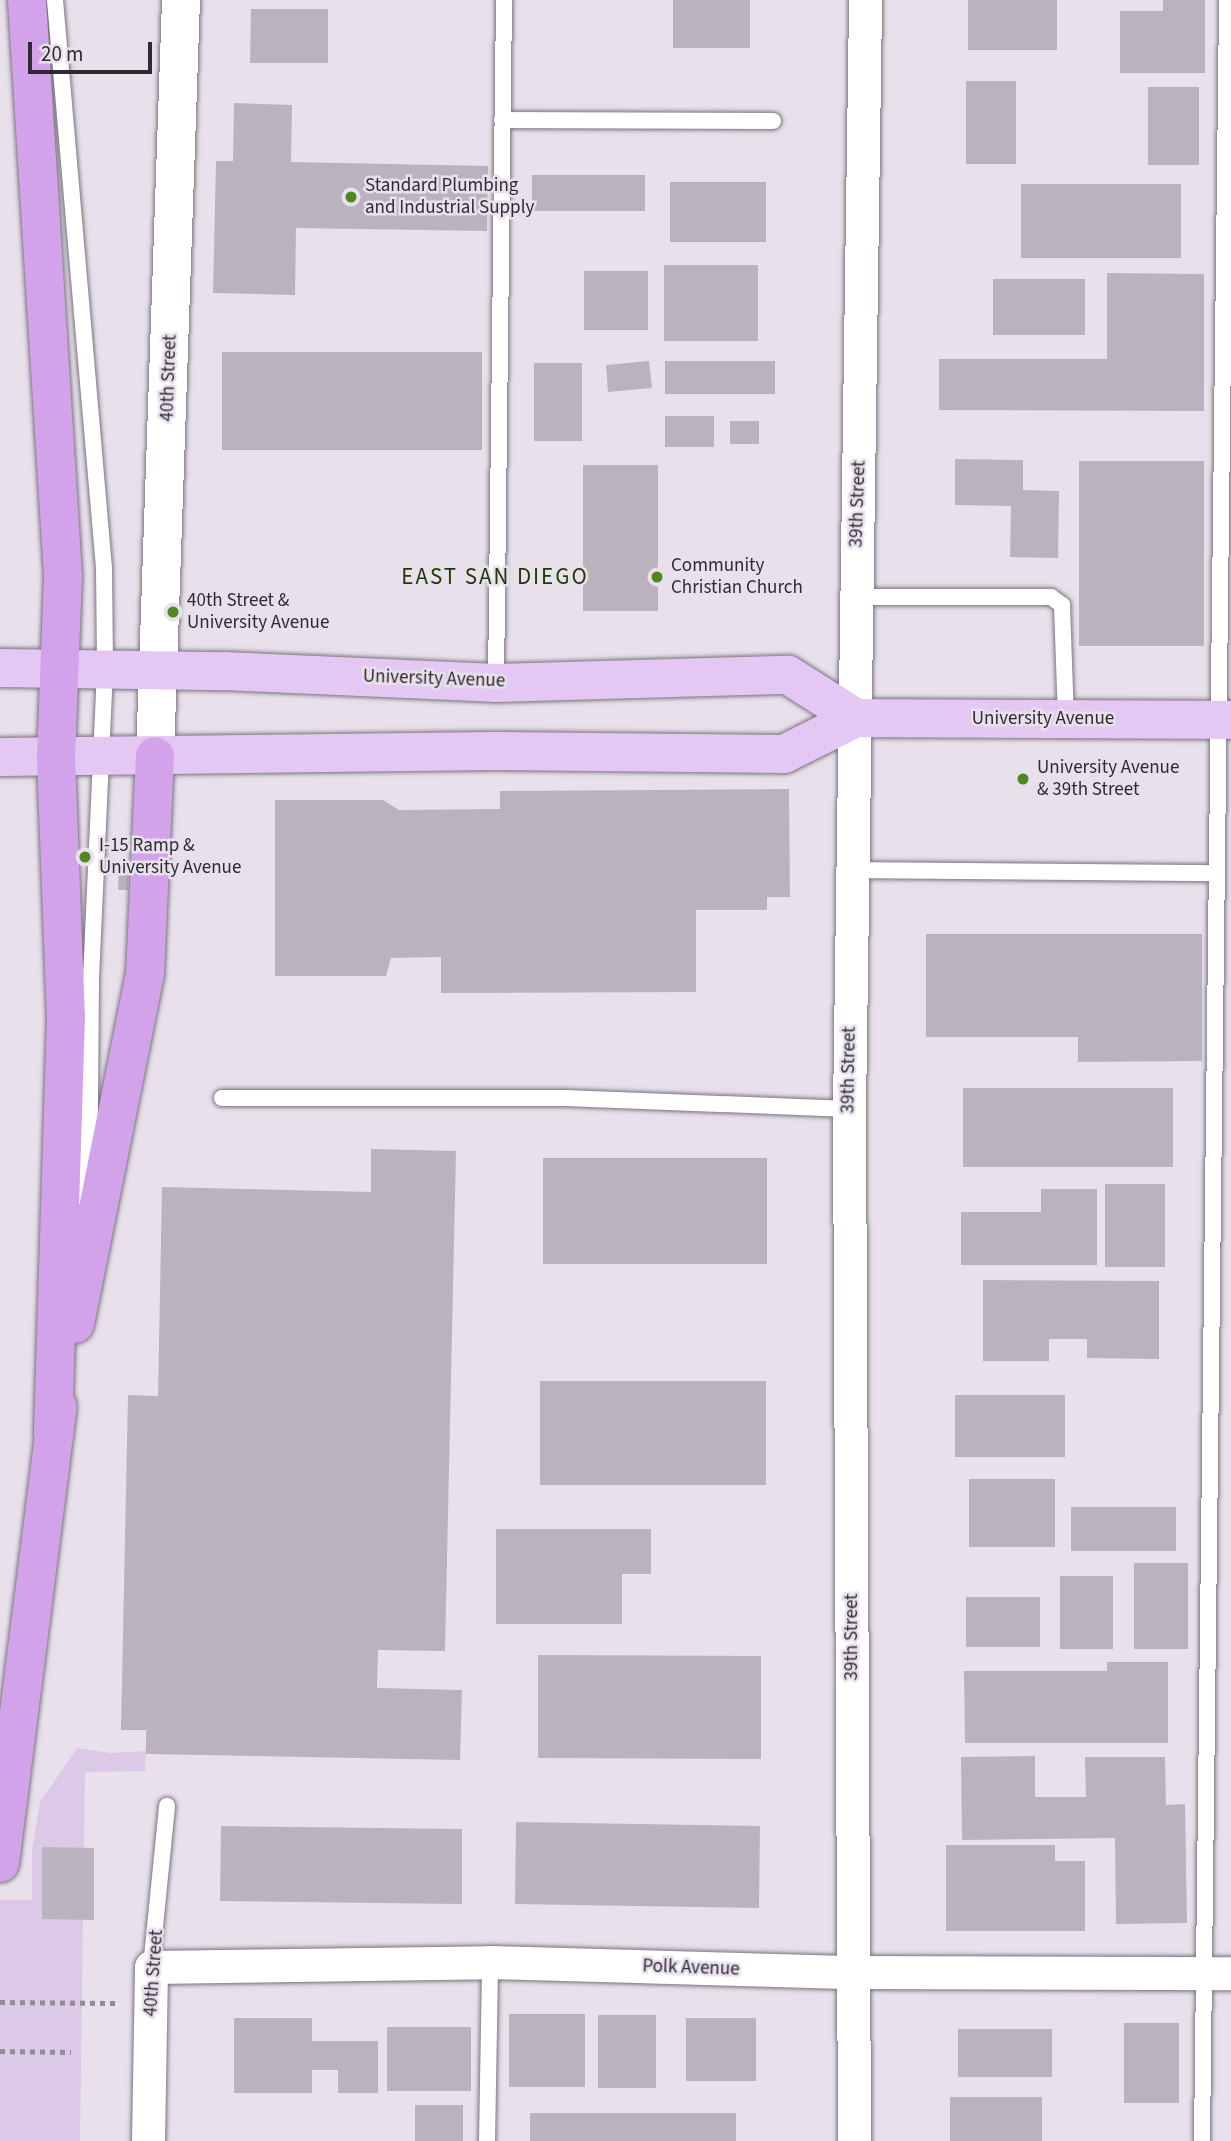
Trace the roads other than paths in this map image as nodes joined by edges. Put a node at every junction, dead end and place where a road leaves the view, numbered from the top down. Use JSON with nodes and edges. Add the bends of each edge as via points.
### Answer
{"nodes":[{"id":1,"x":27,"y":0,"type":"edge"},
{"id":2,"x":55,"y":0,"type":"edge"},
{"id":3,"x":181,"y":0,"type":"edge"},
{"id":4,"x":504,"y":0,"type":"edge"},
{"id":5,"x":865,"y":0,"type":"edge"},
{"id":6,"x":1227,"y":0,"type":"edge"},
{"id":7,"x":502,"y":120,"type":"junction"},
{"id":8,"x":773,"y":121,"type":"dead end"},
{"id":9,"x":855,"y":597,"type":"junction"},
{"id":10,"x":0,"y":651,"type":"edge"},
{"id":11,"x":0,"y":668,"type":"edge"},
{"id":12,"x":58,"y":669,"type":"junction"},
{"id":13,"x":106,"y":670,"type":"junction"},
{"id":14,"x":160,"y":671,"type":"junction"},
{"id":15,"x":496,"y":683,"type":"junction"},
{"id":16,"x":856,"y":718,"type":"junction"},
{"id":17,"x":1066,"y":719,"type":"junction"},
{"id":18,"x":1223,"y":720,"type":"edge"},
{"id":19,"x":155,"y":756,"type":"junction"},
{"id":20,"x":101,"y":758,"type":"junction"},
{"id":21,"x":56,"y":759,"type":"junction"},
{"id":22,"x":5,"y":765,"type":"edge"},
{"id":23,"x":853,"y":870,"type":"junction"},
{"id":24,"x":1215,"y":873,"type":"junction"},
{"id":25,"x":222,"y":1098,"type":"dead end"},
{"id":26,"x":849,"y":1109,"type":"junction"},
{"id":27,"x":53,"y":1433,"type":"junction"},
{"id":28,"x":167,"y":1806,"type":"dead end"},
{"id":29,"x":0,"y":1863,"type":"edge"},
{"id":30,"x":490,"y":1962,"type":"junction"},
{"id":31,"x":151,"y":1967,"type":"junction"},
{"id":32,"x":855,"y":1972,"type":"junction"},
{"id":33,"x":1217,"y":1973,"type":"edge"},
{"id":34,"x":148,"y":2141,"type":"edge"},
{"id":35,"x":487,"y":2141,"type":"edge"},
{"id":36,"x":854,"y":2141,"type":"edge"},
{"id":37,"x":1202,"y":2141,"type":"edge"}],
"edges":[{"from":1,"to":12,"type":"highway","via":[[63,576]]},
{"from":2,"to":13,"type":"lane","via":[[104,568]]},
{"from":3,"to":14,"type":"street","name":"40th Street"},
{"from":4,"to":7,"type":"lane"},
{"from":5,"to":9,"type":"street","name":"39th Street"},
{"from":6,"to":18,"type":"lane"},
{"from":7,"to":8,"type":"lane"},
{"from":7,"to":15,"type":"lane"},
{"from":9,"to":16,"type":"street","name":"39th Street"},
{"from":9,"to":17,"type":"lane","via":[[1051,597],[1062,605]]},
{"from":10,"to":12,"type":"lane"},
{"from":11,"to":12,"type":"main road","name":"University Avenue"},
{"from":12,"to":13,"type":"main road","name":"University Avenue"},
{"from":12,"to":21,"type":"highway"},
{"from":13,"to":14,"type":"main road","name":"University Avenue"},
{"from":13,"to":20,"type":"lane"},
{"from":14,"to":15,"type":"main road","name":"University Avenue"},
{"from":14,"to":19,"type":"street","name":"40th Street"},
{"from":15,"to":16,"type":"main road","name":"University Avenue","via":[[788,676]]},
{"from":16,"to":17,"type":"main road","name":"University Avenue"},
{"from":16,"to":19,"type":"main road","name":"University Avenue","via":[[784,754],[500,751]]},
{"from":16,"to":23,"type":"street","name":"39th Street"},
{"from":17,"to":18,"type":"main road","name":"University Avenue"},
{"from":18,"to":24,"type":"lane"},
{"from":19,"to":20,"type":"main road","name":"University Avenue"},
{"from":19,"to":27,"type":"highway","via":[[145,975]]},
{"from":20,"to":21,"type":"main road","name":"University Avenue"},
{"from":20,"to":27,"type":"lane","via":[[90,1111],[78,1267]]},
{"from":21,"to":22,"type":"main road","name":"University Avenue"},
{"from":21,"to":27,"type":"highway","via":[[66,1016]]},
{"from":23,"to":24,"type":"lane"},
{"from":23,"to":26,"type":"street","name":"39th Street"},
{"from":24,"to":33,"type":"lane"},
{"from":25,"to":26,"type":"lane","via":[[538,1098]]},
{"from":26,"to":32,"type":"street","name":"39th Street"},
{"from":27,"to":29,"type":"highway"},
{"from":28,"to":31,"type":"lane","name":"40th Street"},
{"from":30,"to":31,"type":"street","name":"Polk Avenue"},
{"from":30,"to":32,"type":"street","name":"Polk Avenue"},
{"from":30,"to":35,"type":"lane"},
{"from":31,"to":34,"type":"street","name":"40th Street"},
{"from":32,"to":33,"type":"street","name":"Polk Avenue"},
{"from":32,"to":36,"type":"street","name":"39th Street"},
{"from":33,"to":37,"type":"lane"}]}
